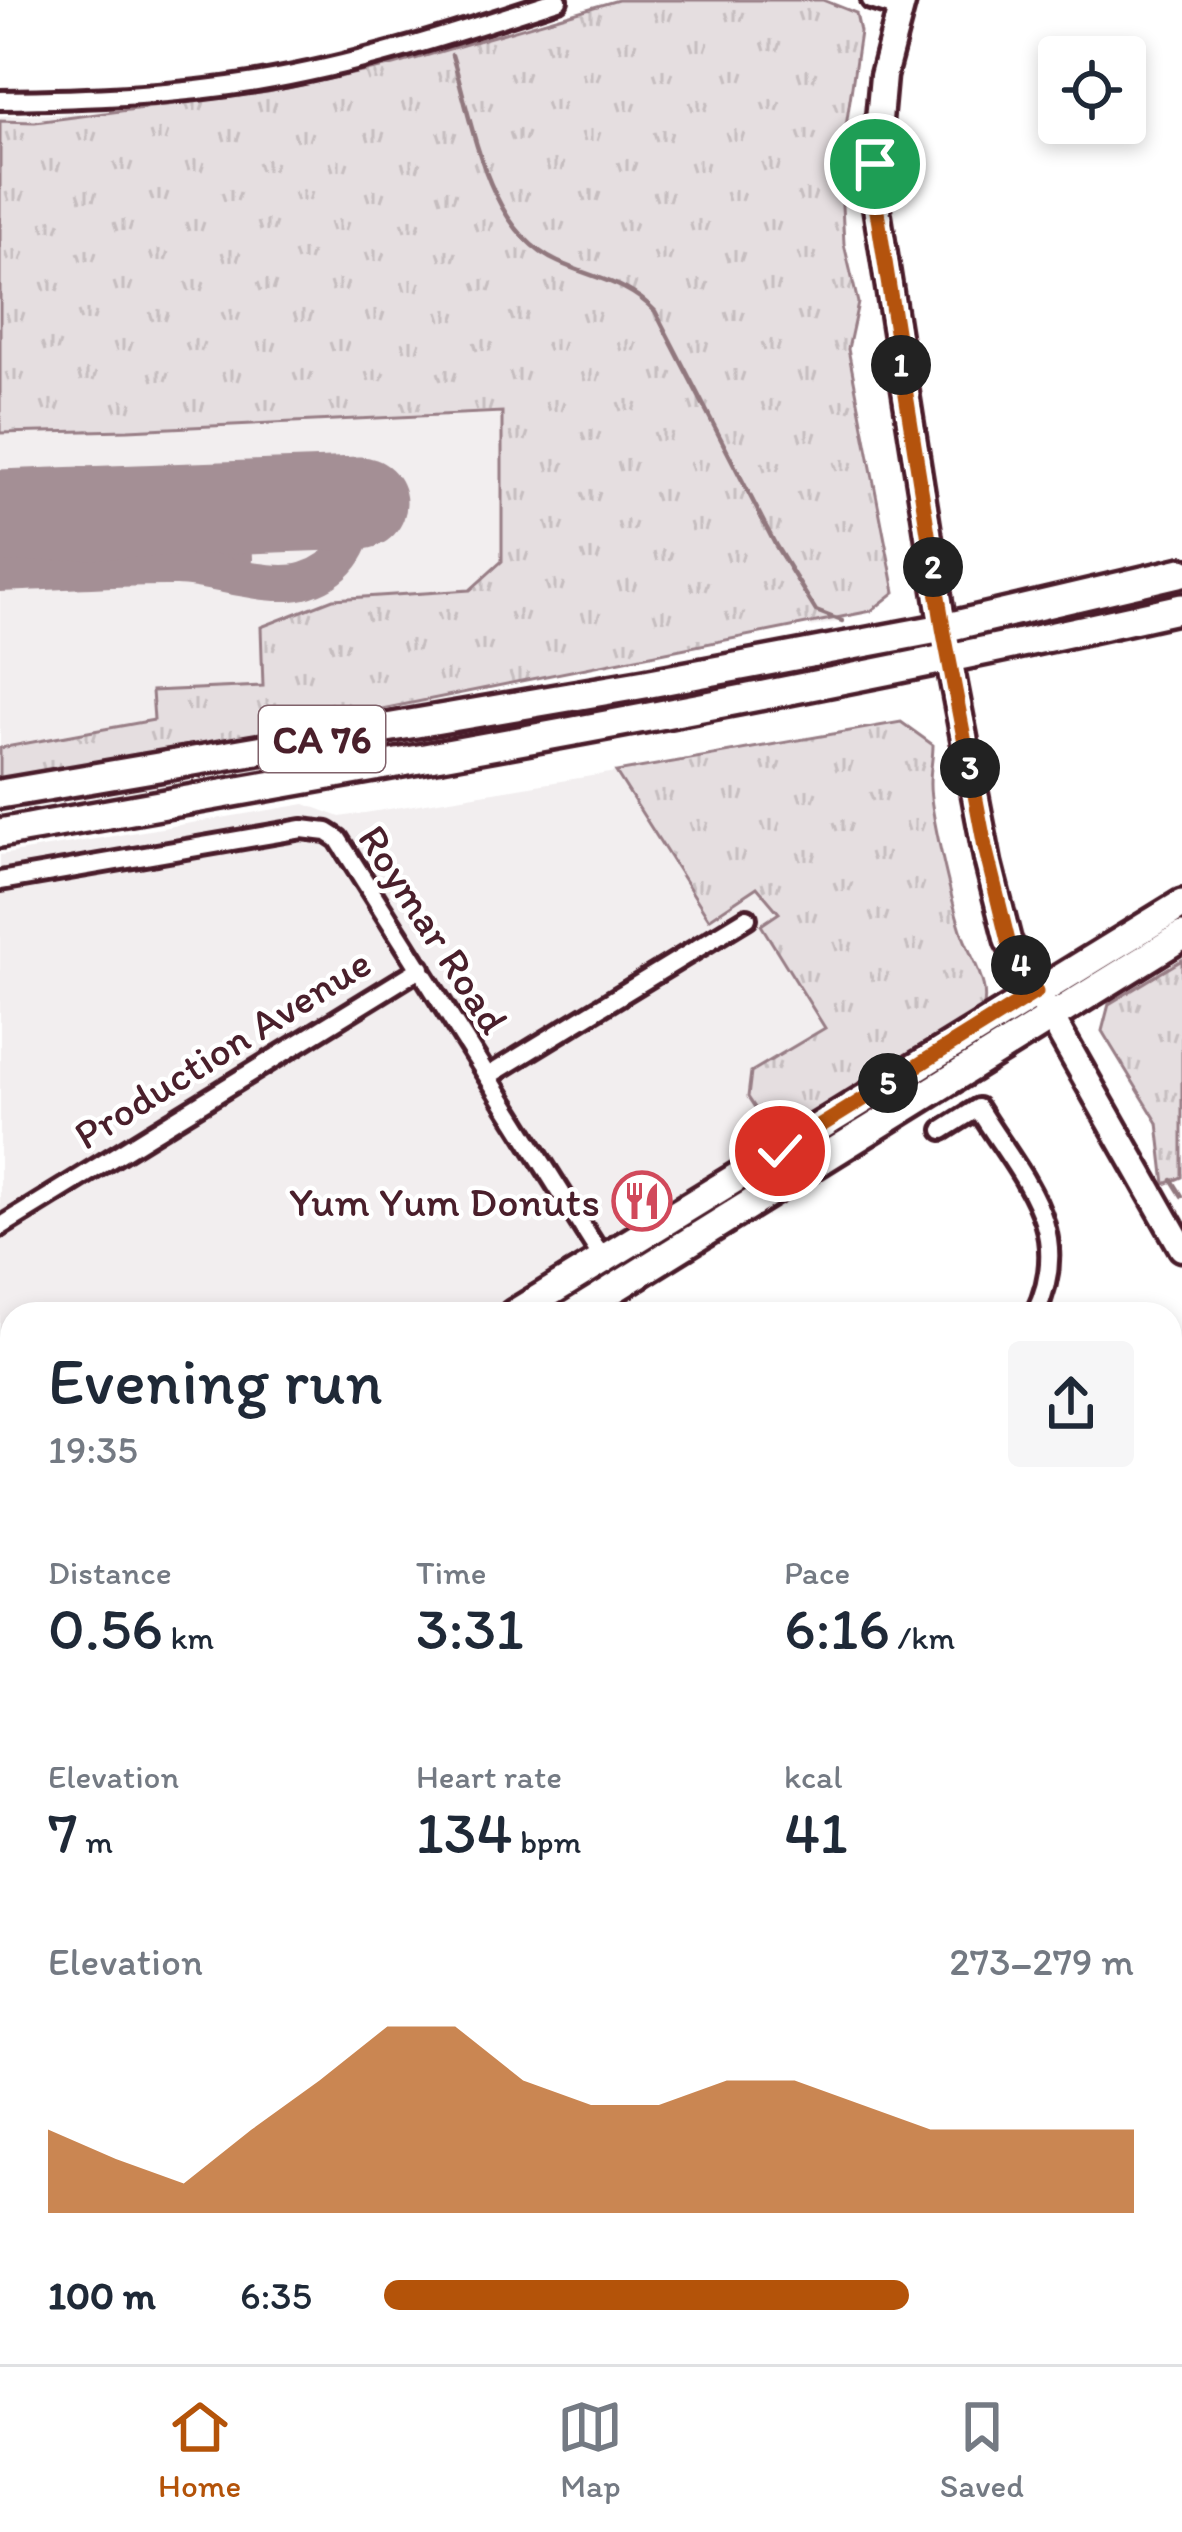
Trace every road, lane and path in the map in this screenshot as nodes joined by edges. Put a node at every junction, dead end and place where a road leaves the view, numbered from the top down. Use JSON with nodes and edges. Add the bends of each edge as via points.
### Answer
{"nodes":[{"id":1,"x":558,"y":0,"type":"edge"},
{"id":2,"x":871,"y":0,"type":"edge"},
{"id":3,"x":901,"y":4,"type":"edge"},
{"id":4,"x":0,"y":100,"type":"edge"},
{"id":5,"x":1182,"y":572,"type":"edge"},
{"id":6,"x":1182,"y":608,"type":"edge"},
{"id":7,"x":943,"y":628,"type":"junction"},
{"id":8,"x":950,"y":660,"type":"junction"},
{"id":9,"x":0,"y":794,"type":"edge"},
{"id":10,"x":0,"y":833,"type":"edge"},
{"id":11,"x":0,"y":881,"type":"edge"},
{"id":12,"x":1182,"y":904,"type":"edge"},
{"id":13,"x":747,"y":919,"type":"dead end"},
{"id":14,"x":1182,"y":935,"type":"edge"},
{"id":15,"x":421,"y":968,"type":"junction"},
{"id":16,"x":1044,"y":1004,"type":"junction"},
{"id":17,"x":488,"y":1076,"type":"junction"},
{"id":18,"x":943,"y":1130,"type":"dead end"},
{"id":19,"x":0,"y":1227,"type":"edge"},
{"id":20,"x":1182,"y":1248,"type":"edge"},
{"id":21,"x":612,"y":1273,"type":"junction"},
{"id":22,"x":543,"y":1302,"type":"edge"},
{"id":23,"x":584,"y":1302,"type":"edge"},
{"id":24,"x":1041,"y":1302,"type":"edge"}],
"edges":[{"from":1,"to":4,"type":"street","via":[[415,46],[256,82]]},
{"from":2,"to":3,"type":"street"},
{"from":3,"to":7,"type":"main road","via":[[873,186]]},
{"from":5,"to":7,"type":"main road","number":"CA 76"},
{"from":6,"to":8,"type":"main road","number":"CA 76"},
{"from":7,"to":8,"type":"main road"},
{"from":7,"to":9,"type":"main road","number":"CA 76"},
{"from":8,"to":10,"type":"main road","number":"CA 76"},
{"from":8,"to":16,"type":"main road","via":[[1008,941]]},
{"from":11,"to":15,"type":"street","name":"Roymar Road","via":[[302,829],[327,832]]},
{"from":12,"to":16,"type":"main road"},
{"from":13,"to":17,"type":"street"},
{"from":14,"to":16,"type":"main road"},
{"from":15,"to":17,"type":"street","name":"Roymar Road"},
{"from":15,"to":19,"type":"street","name":"Production Avenue"},
{"from":16,"to":20,"type":"main road"},
{"from":16,"to":21,"type":"main road"},
{"from":17,"to":21,"type":"street","name":"Roymar Road"},
{"from":18,"to":24,"type":"street","via":[[978,1108],[1046,1219],[1052,1243]]},
{"from":21,"to":22,"type":"main road"},
{"from":21,"to":23,"type":"main road"}]}
